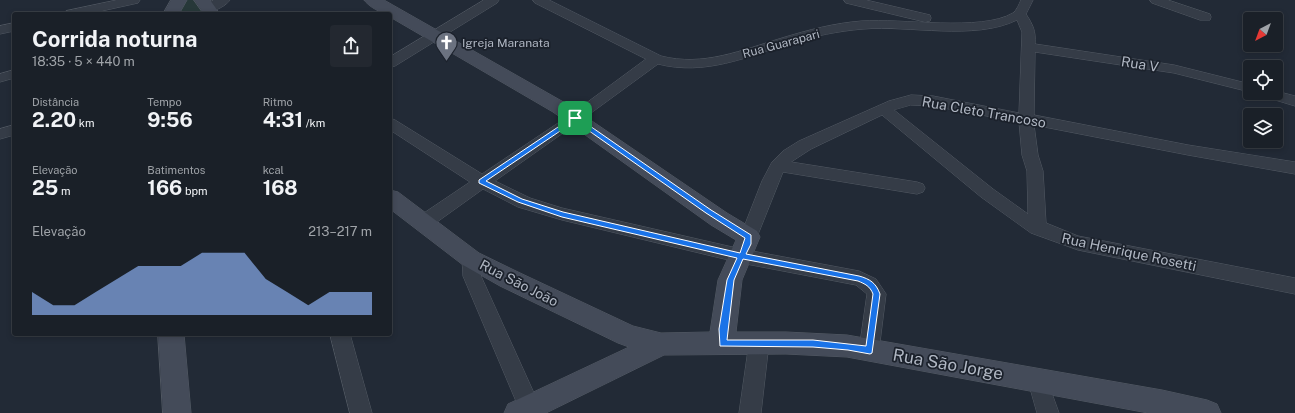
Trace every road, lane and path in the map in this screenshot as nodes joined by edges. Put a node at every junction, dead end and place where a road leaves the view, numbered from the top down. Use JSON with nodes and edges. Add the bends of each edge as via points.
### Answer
{"nodes":[{"id":1,"x":134,"y":0,"type":"edge"},
{"id":2,"x":179,"y":0,"type":"edge"},
{"id":3,"x":224,"y":0,"type":"edge"},
{"id":4,"x":372,"y":0,"type":"edge"},
{"id":5,"x":493,"y":0,"type":"edge"},
{"id":6,"x":539,"y":0,"type":"edge"},
{"id":7,"x":850,"y":0,"type":"edge"},
{"id":8,"x":1027,"y":0,"type":"edge"},
{"id":9,"x":1156,"y":0,"type":"edge"},
{"id":10,"x":207,"y":7,"type":"edge"},
{"id":11,"x":80,"y":12,"type":"edge"},
{"id":12,"x":172,"y":12,"type":"edge"},
{"id":13,"x":1019,"y":14,"type":"junction"},
{"id":14,"x":1205,"y":17,"type":"dead end"},
{"id":15,"x":949,"y":26,"type":"junction"},
{"id":16,"x":12,"y":27,"type":"edge"},
{"id":17,"x":0,"y":30,"type":"edge"},
{"id":18,"x":435,"y":35,"type":"junction"},
{"id":19,"x":1029,"y":47,"type":"junction"},
{"id":20,"x":656,"y":59,"type":"junction"},
{"id":21,"x":392,"y":62,"type":"edge"},
{"id":22,"x":12,"y":75,"type":"edge"},
{"id":23,"x":0,"y":78,"type":"edge"},
{"id":24,"x":1243,"y":86,"type":"edge"},
{"id":25,"x":1283,"y":98,"type":"edge"},
{"id":26,"x":1295,"y":101,"type":"edge"},
{"id":27,"x":884,"y":109,"type":"junction"},
{"id":28,"x":575,"y":118,"type":"junction"},
{"id":29,"x":1026,"y":119,"type":"junction"},
{"id":30,"x":392,"y":124,"type":"edge"},
{"id":31,"x":12,"y":131,"type":"edge"},
{"id":32,"x":0,"y":134,"type":"edge"},
{"id":33,"x":778,"y":166,"type":"junction"},
{"id":34,"x":1295,"y":168,"type":"edge"},
{"id":35,"x":481,"y":181,"type":"junction"},
{"id":36,"x":917,"y":188,"type":"dead end"},
{"id":37,"x":392,"y":199,"type":"edge"},
{"id":38,"x":424,"y":222,"type":"junction"},
{"id":39,"x":1037,"y":228,"type":"junction"},
{"id":40,"x":745,"y":246,"type":"junction"},
{"id":41,"x":471,"y":259,"type":"junction"},
{"id":42,"x":1295,"y":286,"type":"edge"},
{"id":43,"x":171,"y":336,"type":"edge"},
{"id":44,"x":341,"y":336,"type":"edge"},
{"id":45,"x":759,"y":343,"type":"junction"},
{"id":46,"x":662,"y":344,"type":"junction"},
{"id":47,"x":723,"y":344,"type":"junction"},
{"id":48,"x":870,"y":350,"type":"junction"},
{"id":49,"x":1038,"y":381,"type":"junction"},
{"id":50,"x":172,"y":411,"type":"edge"},
{"id":51,"x":526,"y":411,"type":"edge"},
{"id":52,"x":360,"y":413,"type":"edge"},
{"id":53,"x":750,"y":413,"type":"edge"},
{"id":54,"x":1048,"y":413,"type":"edge"},
{"id":55,"x":1207,"y":413,"type":"edge"}],
"edges":[{"from":1,"to":11,"type":"street"},
{"from":2,"to":12,"type":"main road"},
{"from":3,"to":10,"type":"street"},
{"from":4,"to":18,"type":"main road"},
{"from":5,"to":18,"type":"street"},
{"from":6,"to":20,"type":"street","name":"Rua Guarapari"},
{"from":7,"to":15,"type":"street"},
{"from":8,"to":13,"type":"street"},
{"from":9,"to":14,"type":"street"},
{"from":13,"to":15,"type":"street","name":"Rua Guarapari","via":[[999,23]]},
{"from":13,"to":19,"type":"street","via":[[1027,26]]},
{"from":15,"to":20,"type":"street","name":"Rua Guarapari","via":[[864,25],[789,40],[710,64],[684,66]]},
{"from":16,"to":17,"type":"street"},
{"from":18,"to":21,"type":"street"},
{"from":18,"to":28,"type":"main road"},
{"from":19,"to":24,"type":"street","name":"Rua V","via":[[1174,69]]},
{"from":19,"to":29,"type":"street"},
{"from":20,"to":28,"type":"street"},
{"from":22,"to":23,"type":"street"},
{"from":25,"to":26,"type":"street"},
{"from":27,"to":29,"type":"street","name":"Rua Cleto Trancoso","via":[[903,102],[922,100]]},
{"from":27,"to":33,"type":"street","name":"Rua Cleto Trancoso","via":[[805,145]]},
{"from":27,"to":39,"type":"street","name":"Rua Henrique Rosetti","via":[[1002,206]]},
{"from":28,"to":35,"type":"street"},
{"from":28,"to":40,"type":"main road","via":[[709,211]]},
{"from":29,"to":34,"type":"street","name":"Rua Cleto Trancoso"},
{"from":29,"to":39,"type":"street","via":[[1030,155],[1035,171]]},
{"from":30,"to":35,"type":"street"},
{"from":31,"to":32,"type":"street"},
{"from":33,"to":36,"type":"street"},
{"from":33,"to":40,"type":"street","name":"Rua Cleto Trancoso"},
{"from":35,"to":38,"type":"street"},
{"from":35,"to":40,"type":"street","via":[[520,201],[562,214]]},
{"from":37,"to":38,"type":"main road","name":"Rua São João"},
{"from":38,"to":41,"type":"main road","name":"Rua São João"},
{"from":39,"to":42,"type":"street","name":"Rua Henrique Rosetti","via":[[1078,243]]},
{"from":40,"to":47,"type":"main road","name":"Rua Cleto Trancoso","via":[[730,280]]},
{"from":40,"to":48,"type":"street","via":[[868,282],[877,294]]},
{"from":41,"to":46,"type":"main road","name":"Rua São João","via":[[627,335]]},
{"from":41,"to":51,"type":"street","via":[[472,276]]},
{"from":43,"to":50,"type":"main road"},
{"from":44,"to":52,"type":"street"},
{"from":45,"to":47,"type":"main road","name":"Rua São Jorge"},
{"from":45,"to":48,"type":"main road","name":"Rua São Jorge","via":[[813,343]]},
{"from":45,"to":53,"type":"street"},
{"from":46,"to":47,"type":"main road","name":"Rua São Jorge"},
{"from":46,"to":51,"type":"main road"},
{"from":48,"to":49,"type":"main road","name":"Rua São Jorge"},
{"from":49,"to":54,"type":"street"},
{"from":49,"to":55,"type":"main road","name":"Rua São Jorge"}]}
